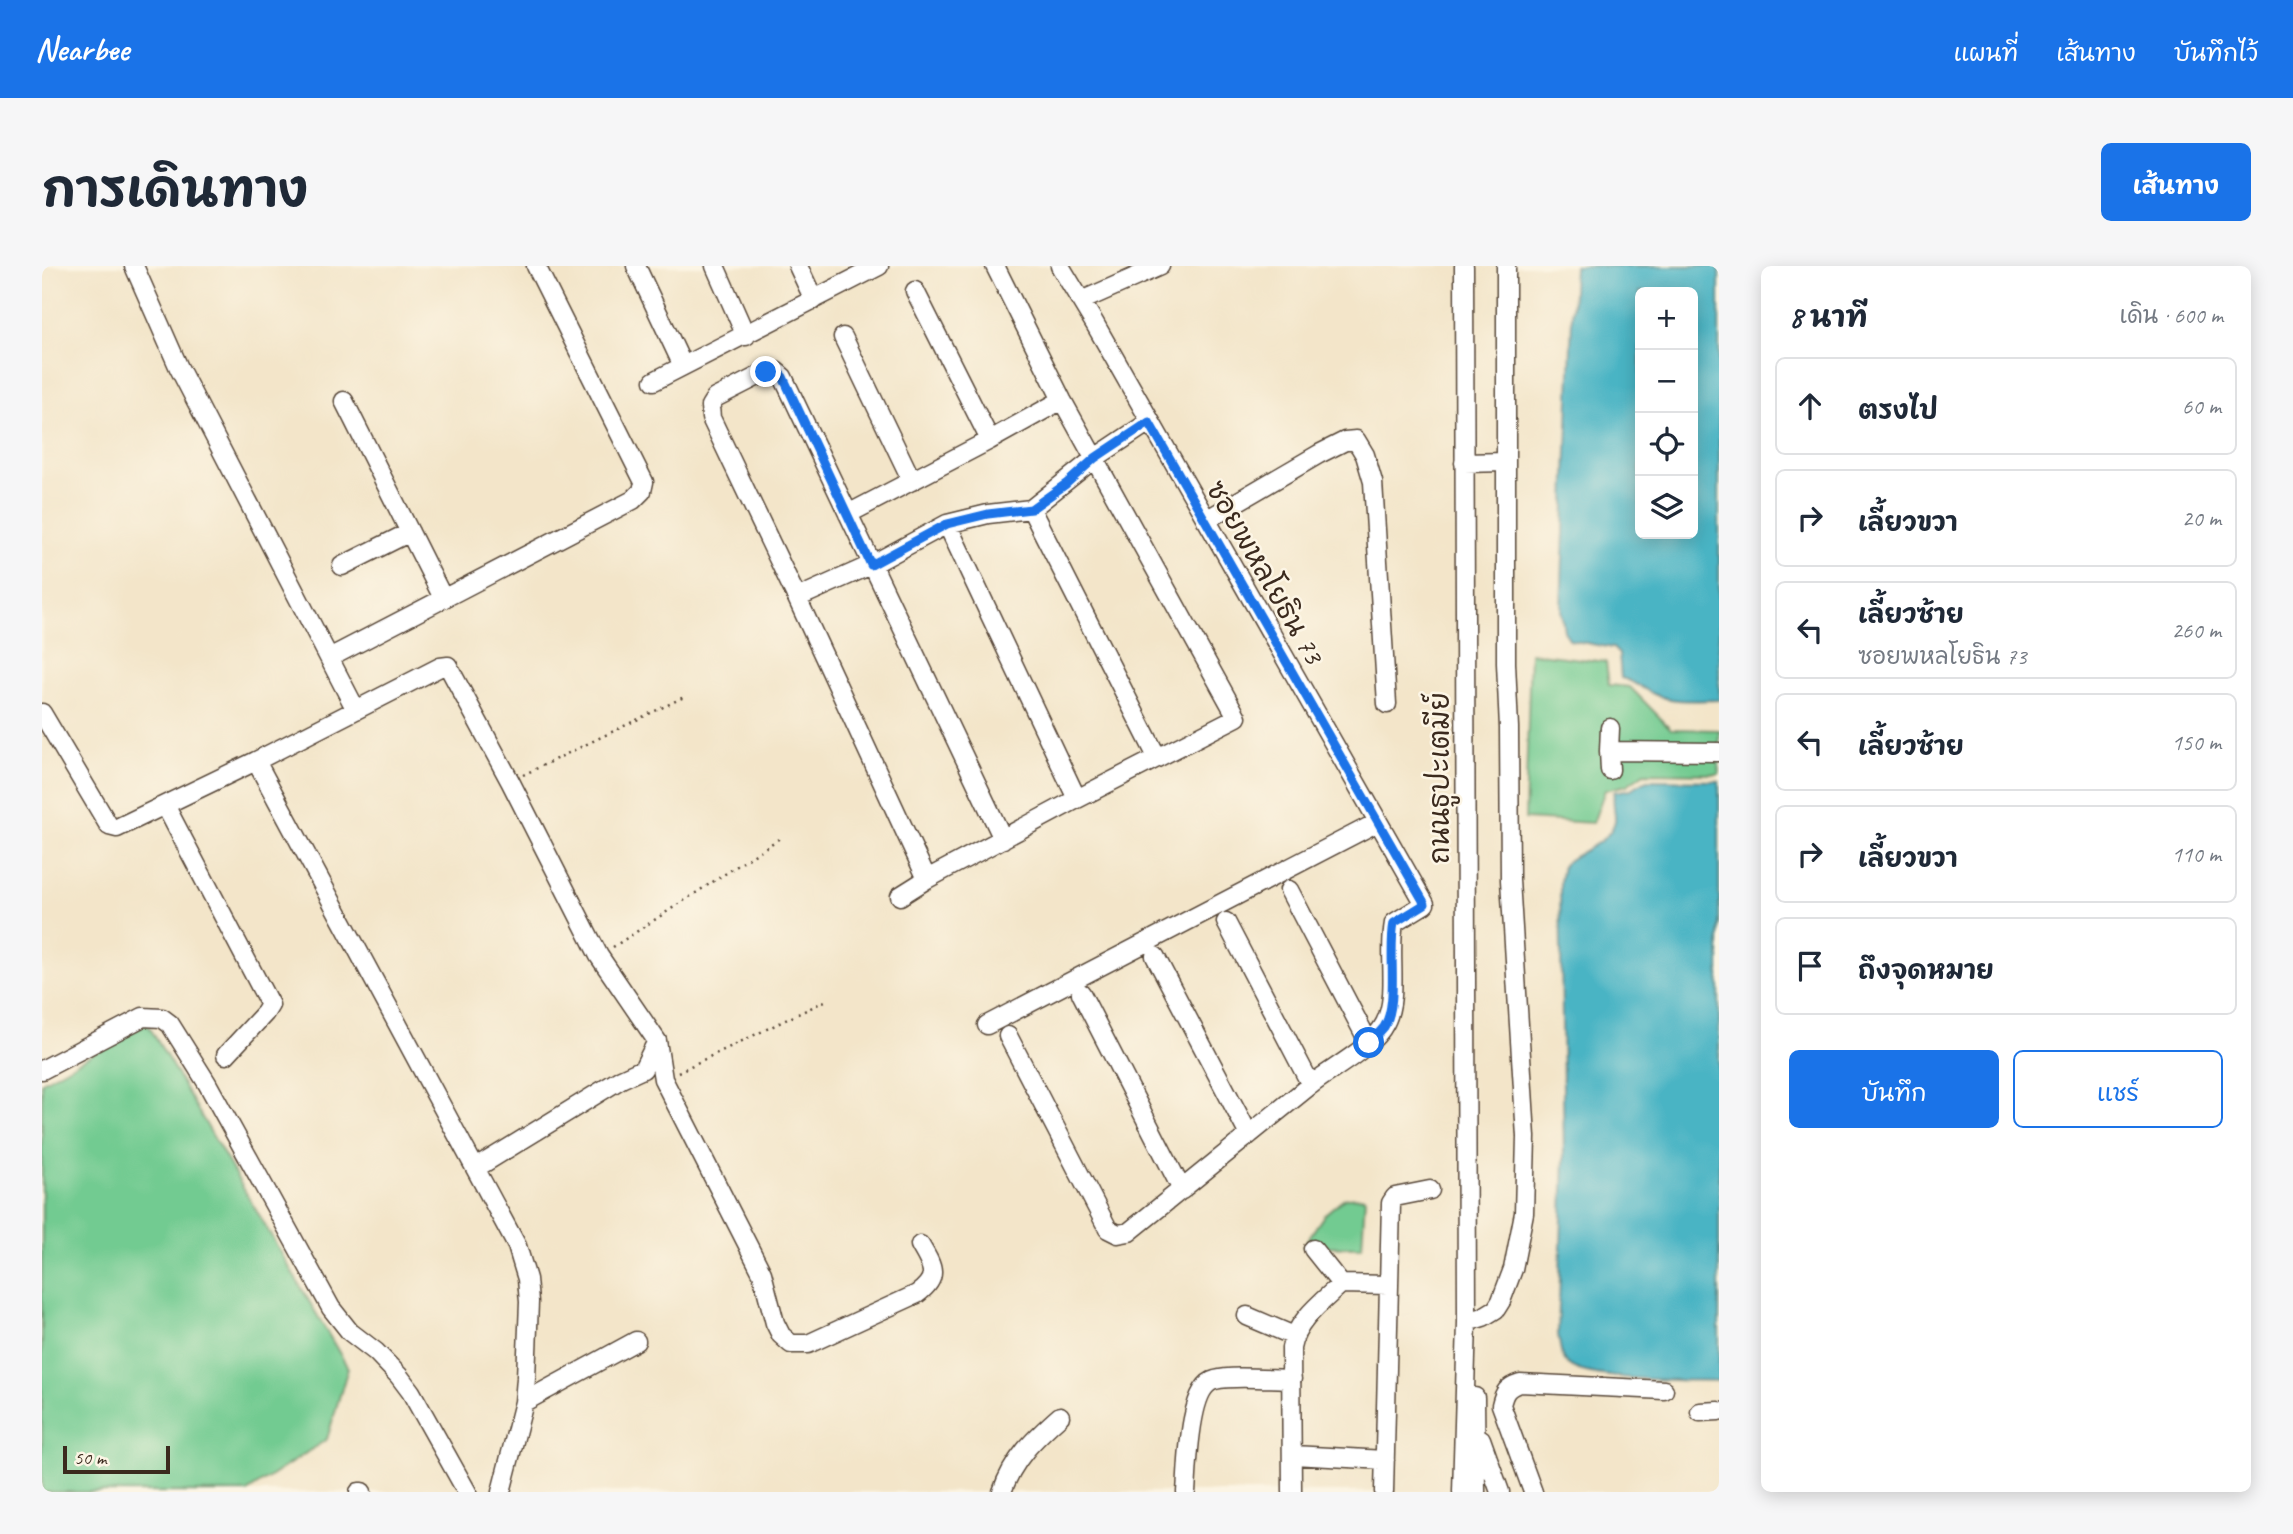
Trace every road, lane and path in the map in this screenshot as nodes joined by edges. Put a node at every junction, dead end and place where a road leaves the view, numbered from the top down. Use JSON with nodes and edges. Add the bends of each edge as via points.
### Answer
{"nodes":[{"id":1,"x":134,"y":266,"type":"edge"},
{"id":2,"x":536,"y":266,"type":"edge"},
{"id":3,"x":636,"y":266,"type":"edge"},
{"id":4,"x":715,"y":266,"type":"edge"},
{"id":5,"x":798,"y":266,"type":"edge"},
{"id":6,"x":879,"y":266,"type":"edge"},
{"id":7,"x":995,"y":266,"type":"edge"},
{"id":8,"x":1060,"y":266,"type":"edge"},
{"id":9,"x":1160,"y":266,"type":"edge"},
{"id":10,"x":1464,"y":266,"type":"edge"},
{"id":11,"x":1506,"y":266,"type":"edge"},
{"id":12,"x":915,"y":291,"type":"dead end"},
{"id":13,"x":814,"y":300,"type":"junction"},
{"id":14,"x":1081,"y":301,"type":"junction"},
{"id":15,"x":746,"y":336,"type":"junction"},
{"id":16,"x":843,"y":337,"type":"dead end"},
{"id":17,"x":683,"y":366,"type":"junction"},
{"id":18,"x":654,"y":381,"type":"dead end"},
{"id":19,"x":1062,"y":400,"type":"junction"},
{"id":20,"x":344,"y":401,"type":"dead end"},
{"id":21,"x":1149,"y":422,"type":"junction"},
{"id":22,"x":990,"y":440,"type":"junction"},
{"id":23,"x":1095,"y":458,"type":"junction"},
{"id":24,"x":1506,"y":462,"type":"junction"},
{"id":25,"x":1464,"y":463,"type":"junction"},
{"id":26,"x":912,"y":481,"type":"junction"},
{"id":27,"x":1031,"y":509,"type":"junction"},
{"id":28,"x":848,"y":514,"type":"junction"},
{"id":29,"x":1206,"y":520,"type":"junction"},
{"id":30,"x":947,"y":524,"type":"junction"},
{"id":31,"x":410,"y":532,"type":"junction"},
{"id":32,"x":871,"y":565,"type":"junction"},
{"id":33,"x":342,"y":566,"type":"dead end"},
{"id":34,"x":443,"y":598,"type":"junction"},
{"id":35,"x":797,"y":598,"type":"junction"},
{"id":36,"x":329,"y":658,"type":"junction"},
{"id":37,"x":686,"y":696,"type":"dead end"},
{"id":38,"x":1387,"y":704,"type":"dead end"},
{"id":39,"x":356,"y":710,"type":"junction"},
{"id":40,"x":42,"y":713,"type":"edge"},
{"id":41,"x":1610,"y":728,"type":"dead end"},
{"id":42,"x":1609,"y":751,"type":"junction"},
{"id":43,"x":1719,"y":752,"type":"edge"},
{"id":44,"x":1157,"y":757,"type":"junction"},
{"id":45,"x":256,"y":761,"type":"junction"},
{"id":46,"x":1610,"y":770,"type":"dead end"},
{"id":47,"x":510,"y":781,"type":"junction"},
{"id":48,"x":1077,"y":799,"type":"junction"},
{"id":49,"x":165,"y":805,"type":"junction"},
{"id":50,"x":1378,"y":822,"type":"junction"},
{"id":51,"x":780,"y":838,"type":"dead end"},
{"id":52,"x":1003,"y":839,"type":"junction"},
{"id":53,"x":927,"y":879,"type":"junction"},
{"id":54,"x":1289,"y":890,"type":"dead end"},
{"id":55,"x":900,"y":896,"type":"dead end"},
{"id":56,"x":1226,"y":922,"type":"dead end"},
{"id":57,"x":599,"y":956,"type":"junction"},
{"id":58,"x":1155,"y":956,"type":"dead end"},
{"id":59,"x":1081,"y":993,"type":"dead end"},
{"id":60,"x":829,"y":999,"type":"dead end"},
{"id":61,"x":987,"y":1025,"type":"dead end"},
{"id":62,"x":1008,"y":1036,"type":"dead end"},
{"id":63,"x":657,"y":1041,"type":"junction"},
{"id":64,"x":1369,"y":1043,"type":"junction"},
{"id":65,"x":226,"y":1055,"type":"dead end"},
{"id":66,"x":42,"y":1070,"type":"edge"},
{"id":67,"x":663,"y":1079,"type":"junction"},
{"id":68,"x":1311,"y":1085,"type":"junction"},
{"id":69,"x":1249,"y":1135,"type":"junction"},
{"id":70,"x":476,"y":1168,"type":"junction"},
{"id":71,"x":1182,"y":1190,"type":"junction"},
{"id":72,"x":1430,"y":1190,"type":"dead end"},
{"id":73,"x":920,"y":1245,"type":"dead end"},
{"id":74,"x":1313,"y":1249,"type":"dead end"},
{"id":75,"x":1341,"y":1284,"type":"junction"},
{"id":76,"x":1389,"y":1285,"type":"junction"},
{"id":77,"x":1247,"y":1316,"type":"dead end"},
{"id":78,"x":1467,"y":1327,"type":"junction"},
{"id":79,"x":1294,"y":1336,"type":"junction"},
{"id":80,"x":636,"y":1341,"type":"dead end"},
{"id":81,"x":1292,"y":1379,"type":"junction"},
{"id":82,"x":1664,"y":1390,"type":"dead end"},
{"id":83,"x":524,"y":1402,"type":"junction"},
{"id":84,"x":1501,"y":1405,"type":"junction"},
{"id":85,"x":1719,"y":1410,"type":"edge"},
{"id":86,"x":1700,"y":1412,"type":"dead end"},
{"id":87,"x":1475,"y":1414,"type":"junction"},
{"id":88,"x":1060,"y":1416,"type":"dead end"},
{"id":89,"x":1293,"y":1455,"type":"junction"},
{"id":90,"x":1385,"y":1460,"type":"junction"},
{"id":91,"x":467,"y":1492,"type":"edge"},
{"id":92,"x":500,"y":1492,"type":"edge"},
{"id":93,"x":1002,"y":1492,"type":"edge"},
{"id":94,"x":1186,"y":1492,"type":"edge"},
{"id":95,"x":1292,"y":1492,"type":"edge"},
{"id":96,"x":1384,"y":1492,"type":"edge"},
{"id":97,"x":1462,"y":1492,"type":"edge"},
{"id":98,"x":1476,"y":1492,"type":"edge"},
{"id":99,"x":1500,"y":1492,"type":"edge"},
{"id":100,"x":1532,"y":1492,"type":"edge"}],
"edges":[{"from":1,"to":36,"type":"street","via":[[179,368]]},
{"from":2,"to":34,"type":"street","via":[[644,482],[642,491]]},
{"from":3,"to":17,"type":"street"},
{"from":4,"to":15,"type":"street"},
{"from":5,"to":13,"type":"street"},
{"from":6,"to":13,"type":"street"},
{"from":7,"to":19,"type":"street"},
{"from":8,"to":14,"type":"street","name":"ซอยพหลโยธิน 73"},
{"from":9,"to":14,"type":"street"},
{"from":10,"to":25,"type":"street","name":"ถนนธูปะเตมีย์"},
{"from":11,"to":24,"type":"street"},
{"from":12,"to":22,"type":"street"},
{"from":13,"to":15,"type":"street"},
{"from":14,"to":21,"type":"street","name":"ซอยพหลโยธิน 73"},
{"from":15,"to":17,"type":"street"},
{"from":16,"to":26,"type":"street"},
{"from":17,"to":18,"type":"street"},
{"from":19,"to":22,"type":"street"},
{"from":19,"to":23,"type":"street"},
{"from":20,"to":31,"type":"street"},
{"from":21,"to":23,"type":"street"},
{"from":21,"to":29,"type":"street","name":"ซอยพหลโยธิน 73"},
{"from":22,"to":26,"type":"street"},
{"from":23,"to":27,"type":"street"},
{"from":23,"to":44,"type":"street","via":[[1237,717]]},
{"from":24,"to":25,"type":"street"},
{"from":24,"to":78,"type":"street","via":[[1510,880],[1526,1137],[1524,1213],[1513,1269],[1501,1301]]},
{"from":25,"to":78,"type":"street","name":"ถนนธูปะเตมีย์"},
{"from":26,"to":28,"type":"street"},
{"from":27,"to":30,"type":"street"},
{"from":27,"to":44,"type":"street"},
{"from":28,"to":32,"type":"street"},
{"from":28,"to":35,"type":"street","via":[[776,370],[715,398],[711,418]]},
{"from":29,"to":38,"type":"street","via":[[1345,440],[1356,440],[1373,482]]},
{"from":29,"to":50,"type":"street","name":"ซอยพหลโยธิน 73"},
{"from":30,"to":32,"type":"street"},
{"from":30,"to":48,"type":"street"},
{"from":31,"to":33,"type":"street"},
{"from":31,"to":34,"type":"street"},
{"from":32,"to":35,"type":"street"},
{"from":32,"to":52,"type":"street"},
{"from":34,"to":36,"type":"street"},
{"from":35,"to":53,"type":"street"},
{"from":36,"to":39,"type":"street"},
{"from":37,"to":47,"type":"path"},
{"from":39,"to":45,"type":"street"},
{"from":39,"to":47,"type":"street","via":[[448,666]]},
{"from":40,"to":49,"type":"street","via":[[109,826],[126,826]]},
{"from":41,"to":42,"type":"street"},
{"from":42,"to":43,"type":"street"},
{"from":42,"to":46,"type":"street"},
{"from":44,"to":48,"type":"street"},
{"from":45,"to":49,"type":"street"},
{"from":45,"to":70,"type":"street"},
{"from":47,"to":57,"type":"street"},
{"from":48,"to":52,"type":"street"},
{"from":49,"to":65,"type":"street","via":[[270,1005]]},
{"from":50,"to":61,"type":"street"},
{"from":50,"to":64,"type":"street","name":"ซอยพหลโยธิน 73","via":[[1425,904],[1394,923],[1391,1009]]},
{"from":51,"to":57,"type":"path"},
{"from":52,"to":53,"type":"street"},
{"from":53,"to":55,"type":"street"},
{"from":54,"to":64,"type":"street"},
{"from":56,"to":68,"type":"street"},
{"from":57,"to":63,"type":"street"},
{"from":58,"to":69,"type":"street"},
{"from":59,"to":71,"type":"street"},
{"from":60,"to":67,"type":"path"},
{"from":62,"to":71,"type":"street","via":[[1108,1229],[1118,1234],[1129,1232]]},
{"from":63,"to":67,"type":"street"},
{"from":63,"to":70,"type":"street","via":[[643,1069]]},
{"from":64,"to":68,"type":"street"},
{"from":66,"to":91,"type":"street","via":[[143,1017],[162,1018],[170,1024],[331,1308],[411,1392]]},
{"from":67,"to":73,"type":"street","via":[[762,1273],[775,1323],[786,1341],[808,1344],[917,1294],[933,1278]]},
{"from":68,"to":69,"type":"street"},
{"from":69,"to":71,"type":"street"},
{"from":70,"to":83,"type":"street","via":[[517,1246],[527,1279]]},
{"from":72,"to":76,"type":"street","via":[[1395,1197],[1391,1203]]},
{"from":74,"to":75,"type":"street"},
{"from":75,"to":76,"type":"street"},
{"from":75,"to":79,"type":"street"},
{"from":76,"to":90,"type":"street"},
{"from":77,"to":79,"type":"street"},
{"from":78,"to":87,"type":"street","name":"ถนนธูปะเตมีย์","via":[[1476,1357]]},
{"from":78,"to":97,"type":"street","name":"ถนนธูปะเตมีย์"},
{"from":79,"to":81,"type":"street"},
{"from":80,"to":83,"type":"street"},
{"from":81,"to":89,"type":"street"},
{"from":81,"to":94,"type":"street","via":[[1216,1379],[1204,1385],[1191,1432]]},
{"from":82,"to":84,"type":"street","via":[[1520,1383],[1503,1393]]},
{"from":83,"to":92,"type":"street"},
{"from":84,"to":87,"type":"street"},
{"from":84,"to":100,"type":"street"},
{"from":85,"to":86,"type":"street"},
{"from":87,"to":98,"type":"street","name":"ถนนธูปะเตมีย์"},
{"from":87,"to":99,"type":"street"},
{"from":88,"to":93,"type":"street","via":[[1018,1457]]},
{"from":89,"to":90,"type":"street"},
{"from":89,"to":95,"type":"street"},
{"from":90,"to":96,"type":"street"}]}
